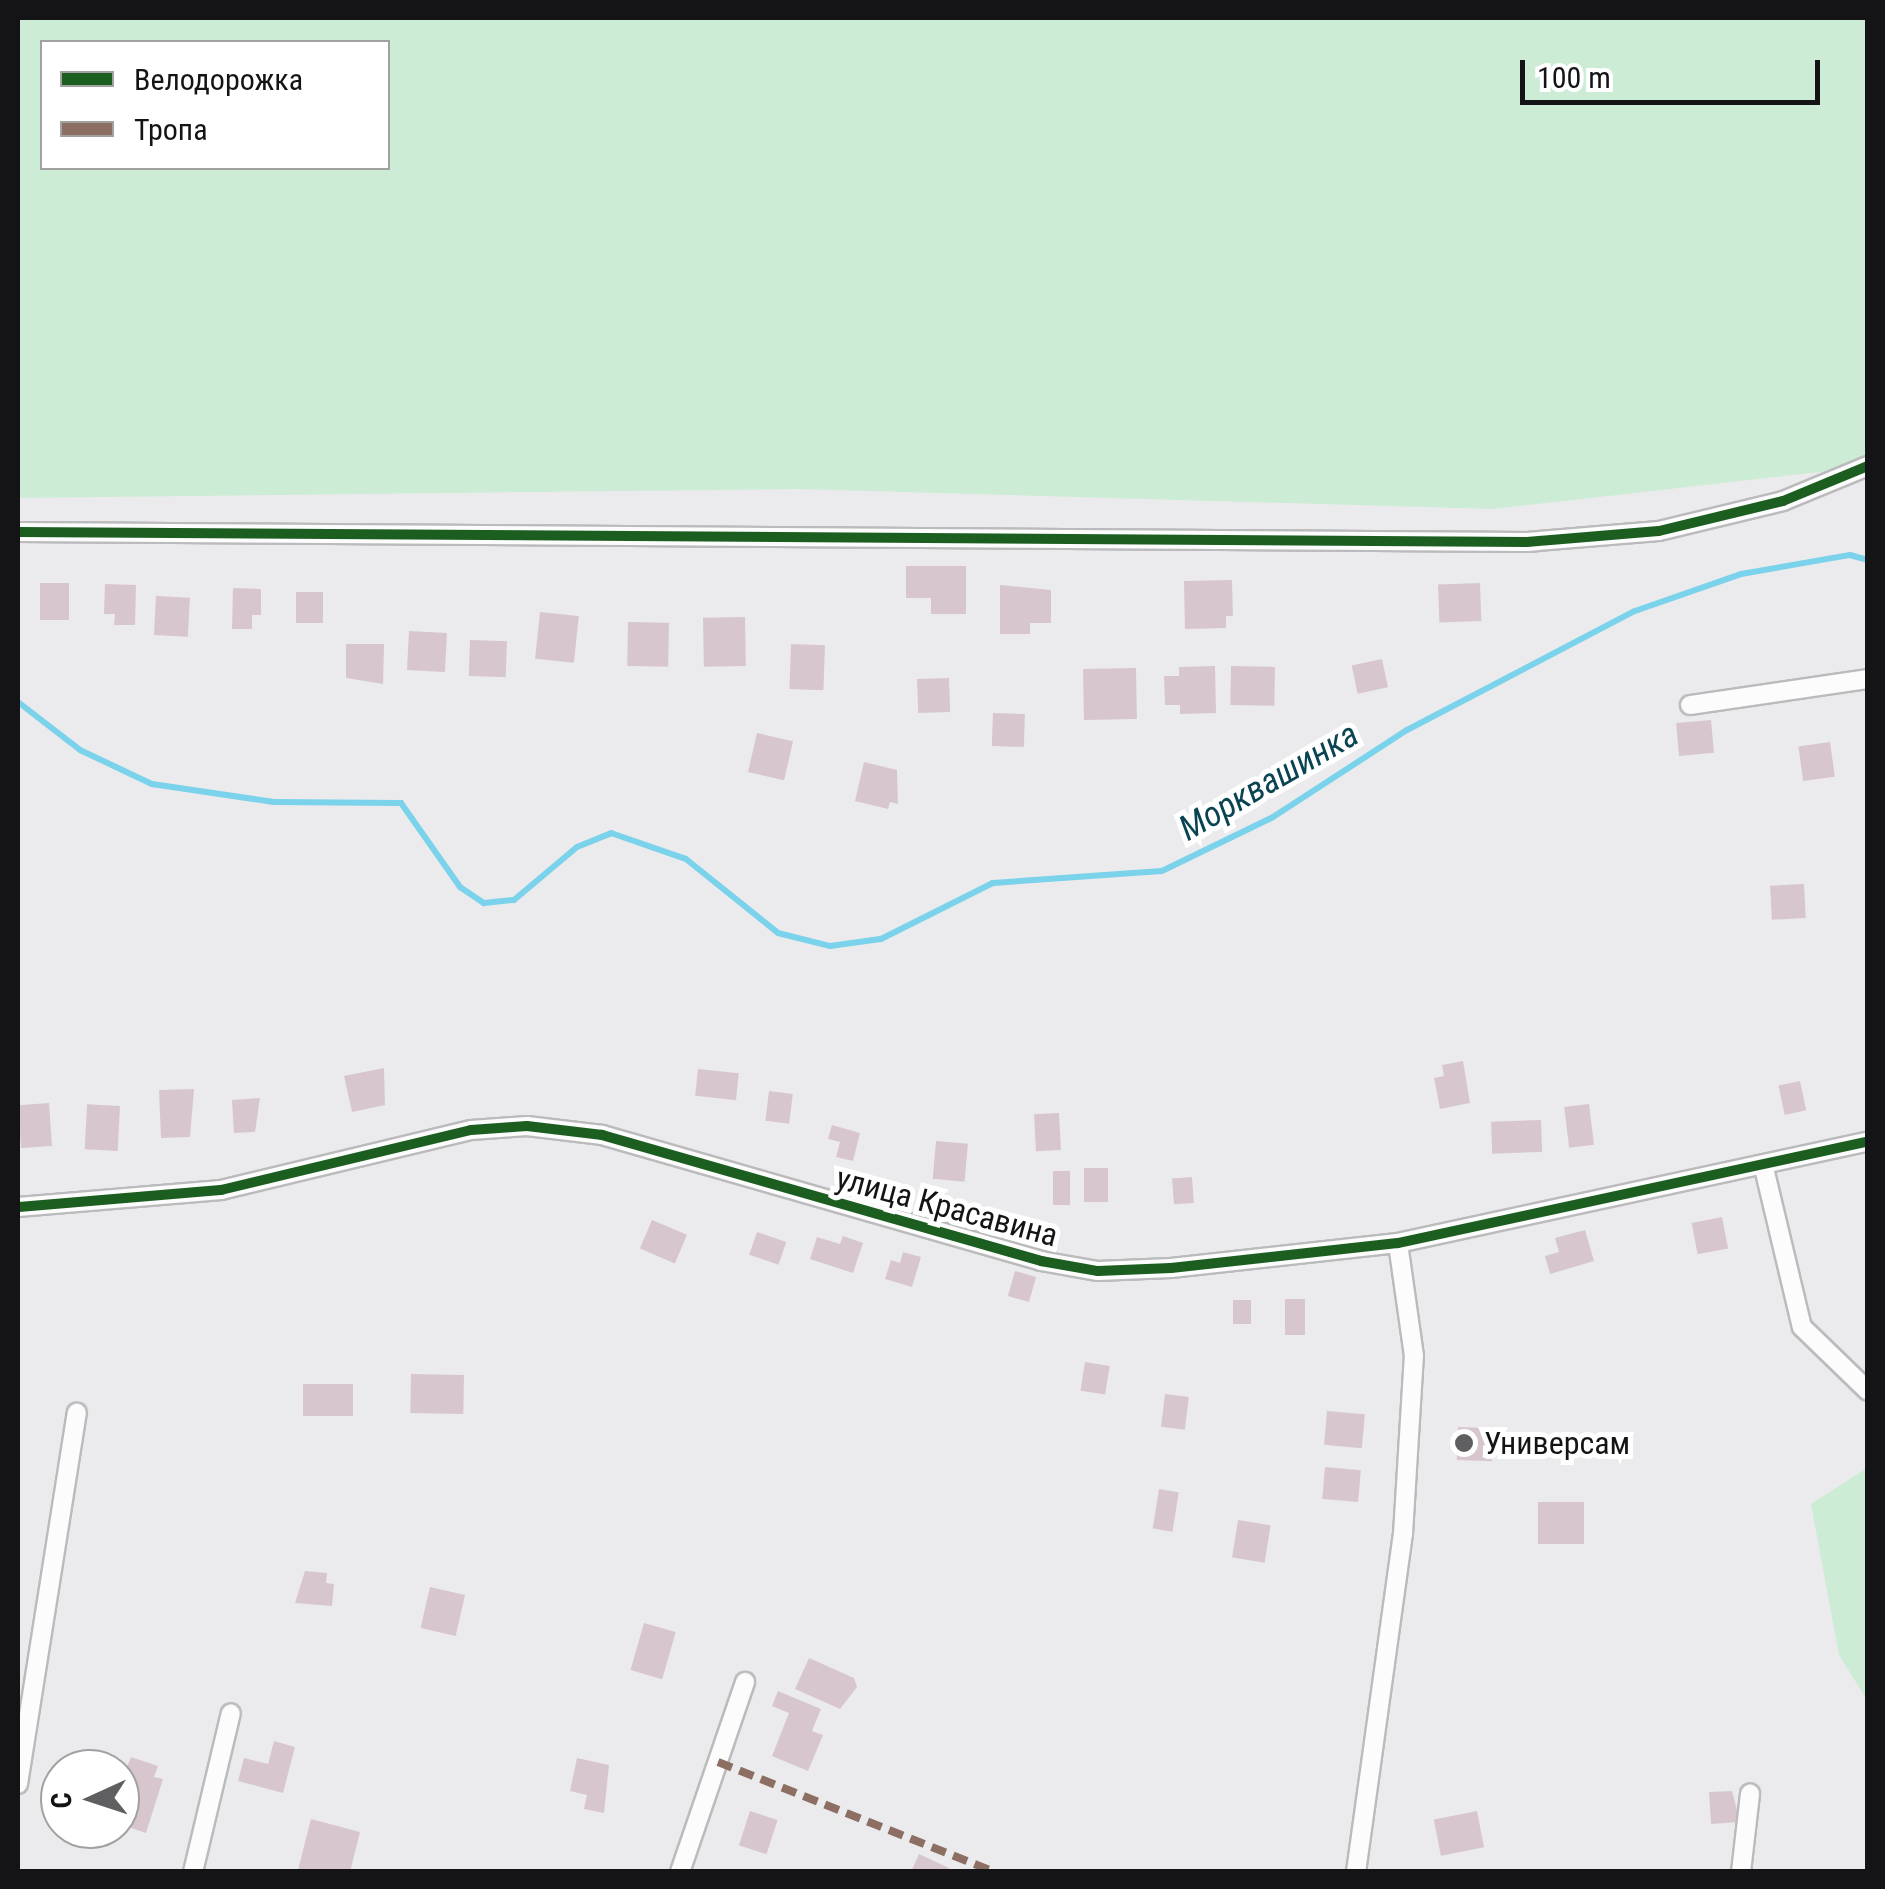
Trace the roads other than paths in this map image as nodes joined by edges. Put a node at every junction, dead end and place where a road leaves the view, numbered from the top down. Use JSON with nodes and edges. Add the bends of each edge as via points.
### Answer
{"nodes":[{"id":1,"x":1868,"y":466,"type":"edge"},
{"id":2,"x":18,"y":532,"type":"edge"},
{"id":3,"x":1868,"y":678,"type":"edge"},
{"id":4,"x":1690,"y":704,"type":"dead end"},
{"id":5,"x":1868,"y":1142,"type":"edge"},
{"id":6,"x":1764,"y":1168,"type":"junction"},
{"id":7,"x":18,"y":1207,"type":"edge"},
{"id":8,"x":1398,"y":1242,"type":"junction"},
{"id":9,"x":1868,"y":1391,"type":"edge"},
{"id":10,"x":76,"y":1413,"type":"dead end"},
{"id":11,"x":745,"y":1682,"type":"dead end"},
{"id":12,"x":232,"y":1713,"type":"dead end"},
{"id":13,"x":18,"y":1784,"type":"edge"},
{"id":14,"x":1750,"y":1794,"type":"dead end"},
{"id":15,"x":194,"y":1872,"type":"edge"},
{"id":16,"x":680,"y":1872,"type":"edge"},
{"id":17,"x":1356,"y":1872,"type":"edge"},
{"id":18,"x":1740,"y":1872,"type":"edge"}],
"edges":[{"from":1,"to":2,"type":"street","via":[[1782,501],[1659,531],[1528,542]]},
{"from":3,"to":4,"type":"street"},
{"from":5,"to":6,"type":"street","name":"улица Красавина"},
{"from":6,"to":8,"type":"street","name":"улица Красавина"},
{"from":6,"to":9,"type":"street","via":[[1802,1327]]},
{"from":7,"to":8,"type":"street","name":"улица Красавина","via":[[222,1190],[471,1130],[527,1126],[602,1135],[1041,1261],[1098,1270]]},
{"from":8,"to":17,"type":"street","via":[[1414,1356],[1402,1534]]},
{"from":10,"to":13,"type":"street"},
{"from":11,"to":16,"type":"street"},
{"from":12,"to":15,"type":"street"},
{"from":14,"to":18,"type":"street"}]}
